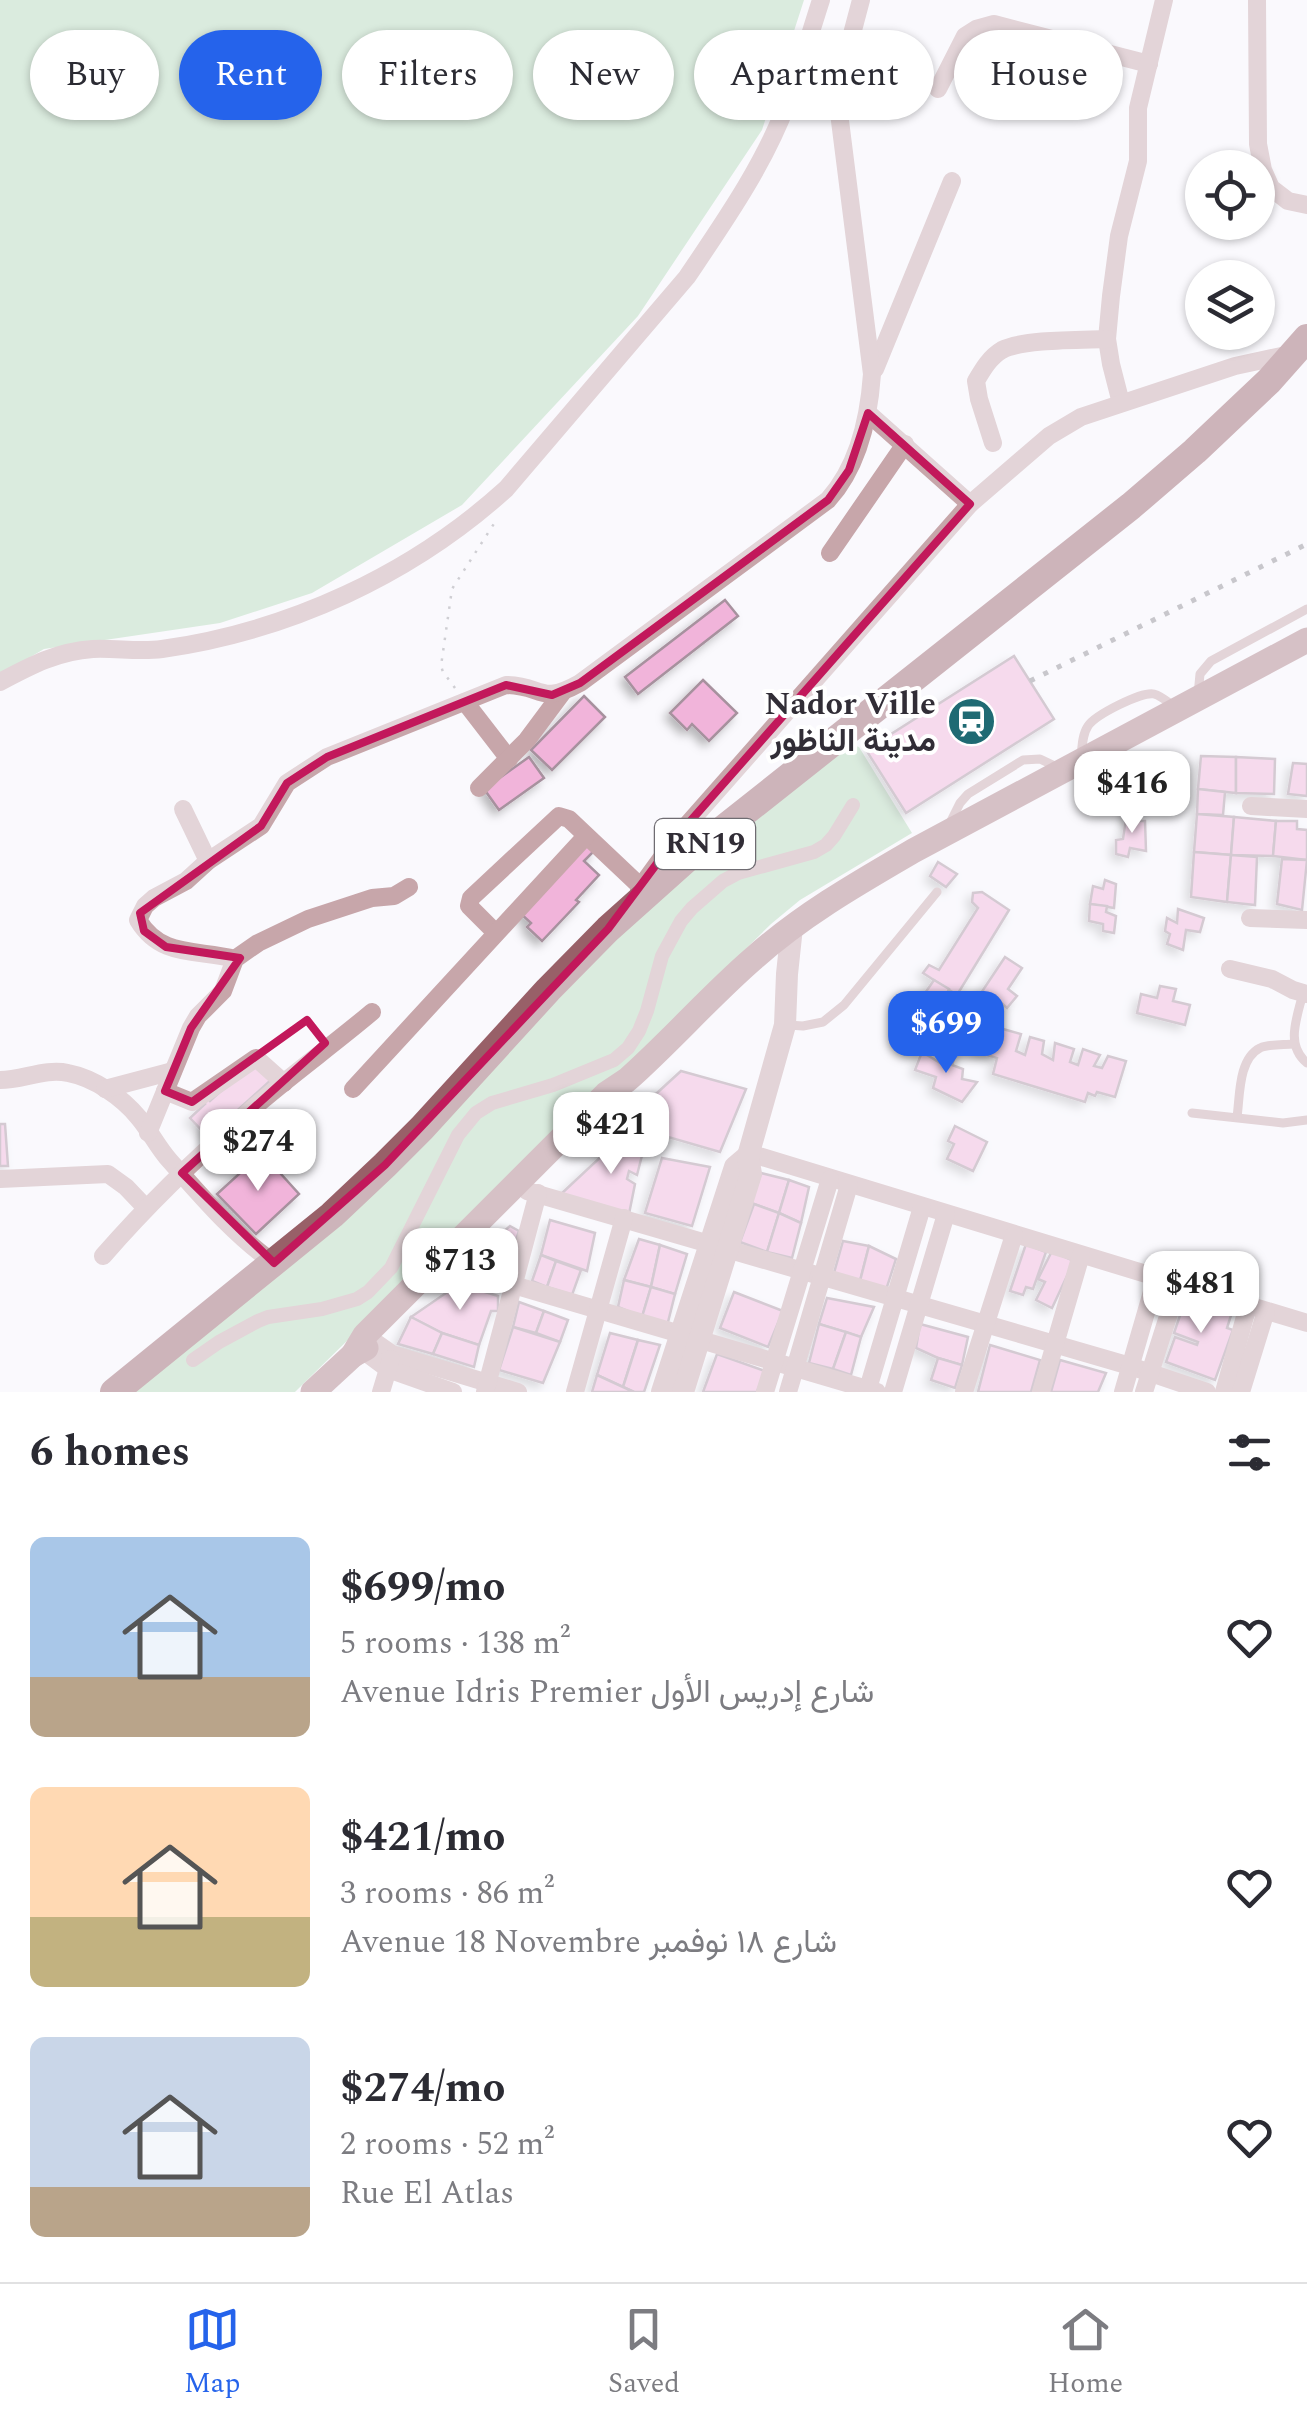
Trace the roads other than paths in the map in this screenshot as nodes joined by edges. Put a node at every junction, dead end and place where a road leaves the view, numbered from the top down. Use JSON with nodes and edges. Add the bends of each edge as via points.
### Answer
{"nodes":[{"id":1,"x":821,"y":0,"type":"edge"},
{"id":2,"x":861,"y":0,"type":"edge"},
{"id":3,"x":1164,"y":0,"type":"edge"},
{"id":4,"x":1257,"y":0,"type":"edge"},
{"id":5,"x":1149,"y":64,"type":"junction"},
{"id":6,"x":938,"y":89,"type":"dead end"},
{"id":7,"x":952,"y":181,"type":"dead end"},
{"id":8,"x":1307,"y":205,"type":"edge"},
{"id":9,"x":1107,"y":339,"type":"junction"},
{"id":10,"x":1301,"y":346,"type":"edge"},
{"id":11,"x":872,"y":374,"type":"junction"},
{"id":12,"x":1121,"y":403,"type":"junction"},
{"id":13,"x":868,"y":413,"type":"junction"},
{"id":14,"x":993,"y":443,"type":"dead end"},
{"id":15,"x":905,"y":444,"type":"junction"},
{"id":16,"x":970,"y":504,"type":"junction"},
{"id":17,"x":830,"y":554,"type":"dead end"},
{"id":18,"x":1307,"y":609,"type":"edge"},
{"id":19,"x":1307,"y":640,"type":"edge"},
{"id":20,"x":0,"y":682,"type":"edge"},
{"id":21,"x":562,"y":693,"type":"junction"},
{"id":22,"x":465,"y":702,"type":"junction"},
{"id":23,"x":1188,"y":704,"type":"junction"},
{"id":24,"x":509,"y":759,"type":"junction"},
{"id":25,"x":479,"y":788,"type":"dead end"},
{"id":26,"x":853,"y":804,"type":"dead end"},
{"id":27,"x":1251,"y":806,"type":"dead end"},
{"id":28,"x":183,"y":809,"type":"dead end"},
{"id":29,"x":1307,"y":809,"type":"edge"},
{"id":30,"x":586,"y":836,"type":"junction"},
{"id":31,"x":208,"y":861,"type":"junction"},
{"id":32,"x":409,"y":887,"type":"dead end"},
{"id":33,"x":641,"y":887,"type":"junction"},
{"id":34,"x":936,"y":892,"type":"dead end"},
{"id":35,"x":1250,"y":918,"type":"dead end"},
{"id":36,"x":1307,"y":920,"type":"edge"},
{"id":37,"x":792,"y":927,"type":"junction"},
{"id":38,"x":608,"y":929,"type":"junction"},
{"id":39,"x":496,"y":934,"type":"junction"},
{"id":40,"x":235,"y":958,"type":"junction"},
{"id":41,"x":1230,"y":969,"type":"dead end"},
{"id":42,"x":1305,"y":994,"type":"edge"},
{"id":43,"x":372,"y":1012,"type":"dead end"},
{"id":44,"x":785,"y":1025,"type":"junction"},
{"id":45,"x":1294,"y":1044,"type":"junction"},
{"id":46,"x":1307,"y":1063,"type":"edge"},
{"id":47,"x":173,"y":1071,"type":"junction"},
{"id":48,"x":0,"y":1080,"type":"edge"},
{"id":49,"x":627,"y":1080,"type":"junction"},
{"id":50,"x":284,"y":1083,"type":"junction"},
{"id":51,"x":105,"y":1089,"type":"junction"},
{"id":52,"x":353,"y":1089,"type":"dead end"},
{"id":53,"x":165,"y":1091,"type":"junction"},
{"id":54,"x":1192,"y":1112,"type":"dead end"},
{"id":55,"x":1237,"y":1117,"type":"junction"},
{"id":56,"x":1307,"y":1120,"type":"edge"},
{"id":57,"x":148,"y":1133,"type":"junction"},
{"id":58,"x":748,"y":1154,"type":"junction"},
{"id":59,"x":182,"y":1173,"type":"junction"},
{"id":60,"x":0,"y":1179,"type":"edge"},
{"id":61,"x":830,"y":1179,"type":"junction"},
{"id":62,"x":849,"y":1184,"type":"junction"},
{"id":63,"x":532,"y":1192,"type":"junction"},
{"id":64,"x":922,"y":1207,"type":"junction"},
{"id":65,"x":146,"y":1208,"type":"junction"},
{"id":66,"x":946,"y":1214,"type":"junction"},
{"id":67,"x":624,"y":1218,"type":"junction"},
{"id":68,"x":1014,"y":1235,"type":"junction"},
{"id":69,"x":718,"y":1246,"type":"junction"},
{"id":70,"x":1081,"y":1255,"type":"junction"},
{"id":71,"x":103,"y":1256,"type":"dead end"},
{"id":72,"x":274,"y":1263,"type":"junction"},
{"id":73,"x":449,"y":1266,"type":"junction"},
{"id":74,"x":802,"y":1270,"type":"junction"},
{"id":75,"x":822,"y":1276,"type":"junction"},
{"id":76,"x":1156,"y":1278,"type":"junction"},
{"id":77,"x":514,"y":1284,"type":"junction"},
{"id":78,"x":1178,"y":1285,"type":"junction"},
{"id":79,"x":895,"y":1298,"type":"junction"},
{"id":80,"x":919,"y":1304,"type":"junction"},
{"id":81,"x":1257,"y":1308,"type":"junction"},
{"id":82,"x":598,"y":1310,"type":"junction"},
{"id":83,"x":1307,"y":1323,"type":"edge"},
{"id":84,"x":986,"y":1324,"type":"junction"},
{"id":85,"x":689,"y":1336,"type":"junction"},
{"id":86,"x":1055,"y":1344,"type":"junction"},
{"id":87,"x":370,"y":1350,"type":"junction"},
{"id":88,"x":193,"y":1360,"type":"dead end"},
{"id":89,"x":774,"y":1362,"type":"junction"},
{"id":90,"x":1130,"y":1366,"type":"junction"},
{"id":91,"x":795,"y":1368,"type":"junction"},
{"id":92,"x":1150,"y":1372,"type":"junction"},
{"id":93,"x":486,"y":1387,"type":"edge"},
{"id":94,"x":119,"y":1389,"type":"edge"},
{"id":95,"x":870,"y":1391,"type":"edge"},
{"id":96,"x":313,"y":1392,"type":"edge"},
{"id":97,"x":381,"y":1392,"type":"edge"},
{"id":98,"x":453,"y":1392,"type":"edge"},
{"id":99,"x":518,"y":1392,"type":"edge"},
{"id":100,"x":575,"y":1392,"type":"edge"},
{"id":101,"x":662,"y":1392,"type":"edge"},
{"id":102,"x":683,"y":1392,"type":"edge"},
{"id":103,"x":765,"y":1392,"type":"edge"},
{"id":104,"x":788,"y":1392,"type":"edge"},
{"id":105,"x":893,"y":1392,"type":"edge"},
{"id":106,"x":964,"y":1392,"type":"edge"},
{"id":107,"x":1041,"y":1392,"type":"edge"},
{"id":108,"x":1123,"y":1392,"type":"edge"},
{"id":109,"x":1144,"y":1392,"type":"edge"},
{"id":110,"x":1207,"y":1392,"type":"edge"},
{"id":111,"x":1224,"y":1392,"type":"edge"},
{"id":112,"x":1241,"y":1392,"type":"edge"}],
"edges":[{"from":1,"to":20,"type":"street","via":[[756,170],[703,254],[480,513],[381,578],[312,610],[158,650],[70,651]]},
{"from":2,"to":11,"type":"street","via":[[838,105]]},
{"from":3,"to":5,"type":"street"},
{"from":4,"to":8,"type":"street","via":[[1263,170],[1271,188]]},
{"from":5,"to":6,"type":"street","via":[[994,24],[965,36]]},
{"from":5,"to":9,"type":"street"},
{"from":7,"to":11,"type":"street"},
{"from":9,"to":12,"type":"street"},
{"from":9,"to":14,"type":"street","via":[[1004,348],[988,362],[976,381]]},
{"from":10,"to":12,"type":"street"},
{"from":10,"to":38,"type":"main road","number":"RN19","via":[[1131,506],[693,853]]},
{"from":11,"to":13,"type":"street"},
{"from":12,"to":16,"type":"street","via":[[1049,436]]},
{"from":13,"to":15,"type":"street"},
{"from":13,"to":21,"type":"street","via":[[849,470],[828,500]]},
{"from":15,"to":16,"type":"street"},
{"from":15,"to":17,"type":"street"},
{"from":16,"to":33,"type":"street","via":[[679,834]]},
{"from":18,"to":23,"type":"lane","via":[[1211,660]]},
{"from":19,"to":23,"type":"main road"},
{"from":21,"to":22,"type":"street","via":[[506,685]]},
{"from":21,"to":24,"type":"street"},
{"from":22,"to":24,"type":"street"},
{"from":22,"to":31,"type":"street","via":[[327,757],[287,783],[260,826]]},
{"from":23,"to":37,"type":"main road","via":[[849,888]]},
{"from":24,"to":25,"type":"street"},
{"from":26,"to":88,"type":"street","via":[[826,845],[738,873],[692,908],[662,956],[639,1031],[614,1060],[476,1113],[458,1135],[391,1268],[368,1292],[322,1309],[268,1317]]},
{"from":27,"to":29,"type":"street"},
{"from":28,"to":31,"type":"street"},
{"from":30,"to":33,"type":"street"},
{"from":30,"to":39,"type":"street"},
{"from":30,"to":39,"type":"street","via":[[559,816],[471,898],[470,906]]},
{"from":31,"to":40,"type":"street","via":[[145,906],[138,920],[166,946]]},
{"from":32,"to":40,"type":"street","via":[[289,926]]},
{"from":33,"to":38,"type":"street"},
{"from":34,"to":44,"type":"lane","via":[[844,1005],[824,1022]]},
{"from":35,"to":36,"type":"street"},
{"from":37,"to":44,"type":"street"},
{"from":37,"to":49,"type":"main road"},
{"from":38,"to":72,"type":"main road","number":"RN19","via":[[422,1128]]},
{"from":39,"to":52,"type":"street"},
{"from":40,"to":47,"type":"street","via":[[223,991],[190,1028]]},
{"from":41,"to":42,"type":"street"},
{"from":42,"to":45,"type":"lane"},
{"from":43,"to":50,"type":"street"},
{"from":44,"to":58,"type":"street"},
{"from":45,"to":46,"type":"lane"},
{"from":45,"to":55,"type":"lane","via":[[1262,1047],[1250,1058]]},
{"from":47,"to":51,"type":"street"},
{"from":47,"to":53,"type":"street"},
{"from":48,"to":51,"type":"street","via":[[56,1072]]},
{"from":49,"to":63,"type":"main road"},
{"from":49,"to":87,"type":"main road","via":[[606,1094]]},
{"from":50,"to":53,"type":"street","via":[[256,1058],[192,1102]]},
{"from":50,"to":59,"type":"street"},
{"from":51,"to":57,"type":"street"},
{"from":53,"to":57,"type":"street"},
{"from":54,"to":55,"type":"lane"},
{"from":55,"to":56,"type":"lane"},
{"from":57,"to":59,"type":"street"},
{"from":58,"to":61,"type":"street"},
{"from":58,"to":69,"type":"street","via":[[751,1174]]},
{"from":59,"to":65,"type":"street"},
{"from":59,"to":72,"type":"street","via":[[246,1243]]},
{"from":60,"to":65,"type":"street","via":[[108,1174]]},
{"from":61,"to":62,"type":"street"},
{"from":61,"to":74,"type":"street"},
{"from":62,"to":64,"type":"street"},
{"from":62,"to":75,"type":"street"},
{"from":63,"to":67,"type":"street"},
{"from":63,"to":73,"type":"main road"},
{"from":63,"to":77,"type":"street"},
{"from":64,"to":66,"type":"street"},
{"from":64,"to":79,"type":"street"},
{"from":65,"to":71,"type":"street"},
{"from":66,"to":68,"type":"street"},
{"from":66,"to":80,"type":"street"},
{"from":67,"to":69,"type":"street"},
{"from":67,"to":82,"type":"street"},
{"from":68,"to":70,"type":"street"},
{"from":68,"to":84,"type":"street"},
{"from":69,"to":74,"type":"street"},
{"from":69,"to":85,"type":"street"},
{"from":70,"to":76,"type":"street"},
{"from":70,"to":86,"type":"street"},
{"from":72,"to":94,"type":"main road","number":"RN19"},
{"from":73,"to":77,"type":"street"},
{"from":73,"to":87,"type":"main road"},
{"from":74,"to":75,"type":"street"},
{"from":74,"to":89,"type":"street"},
{"from":75,"to":79,"type":"street"},
{"from":75,"to":91,"type":"street"},
{"from":76,"to":78,"type":"street"},
{"from":76,"to":90,"type":"street"},
{"from":77,"to":82,"type":"street"},
{"from":77,"to":93,"type":"street"},
{"from":78,"to":81,"type":"street"},
{"from":78,"to":92,"type":"street"},
{"from":79,"to":80,"type":"street"},
{"from":79,"to":95,"type":"street"},
{"from":80,"to":84,"type":"street"},
{"from":80,"to":105,"type":"street"},
{"from":81,"to":83,"type":"street"},
{"from":81,"to":111,"type":"street"},
{"from":81,"to":112,"type":"street"},
{"from":82,"to":85,"type":"street"},
{"from":82,"to":100,"type":"street"},
{"from":84,"to":86,"type":"street"},
{"from":84,"to":106,"type":"street"},
{"from":85,"to":89,"type":"street"},
{"from":85,"to":101,"type":"street"},
{"from":85,"to":102,"type":"street"},
{"from":86,"to":90,"type":"street"},
{"from":86,"to":107,"type":"street"},
{"from":87,"to":93,"type":"street"},
{"from":87,"to":96,"type":"main road"},
{"from":87,"to":97,"type":"street"},
{"from":87,"to":98,"type":"street"},
{"from":89,"to":91,"type":"street"},
{"from":89,"to":103,"type":"street"},
{"from":90,"to":92,"type":"street"},
{"from":90,"to":108,"type":"street"},
{"from":91,"to":95,"type":"street"},
{"from":91,"to":104,"type":"street"},
{"from":92,"to":109,"type":"street"},
{"from":92,"to":110,"type":"street"},
{"from":93,"to":99,"type":"street"}]}
